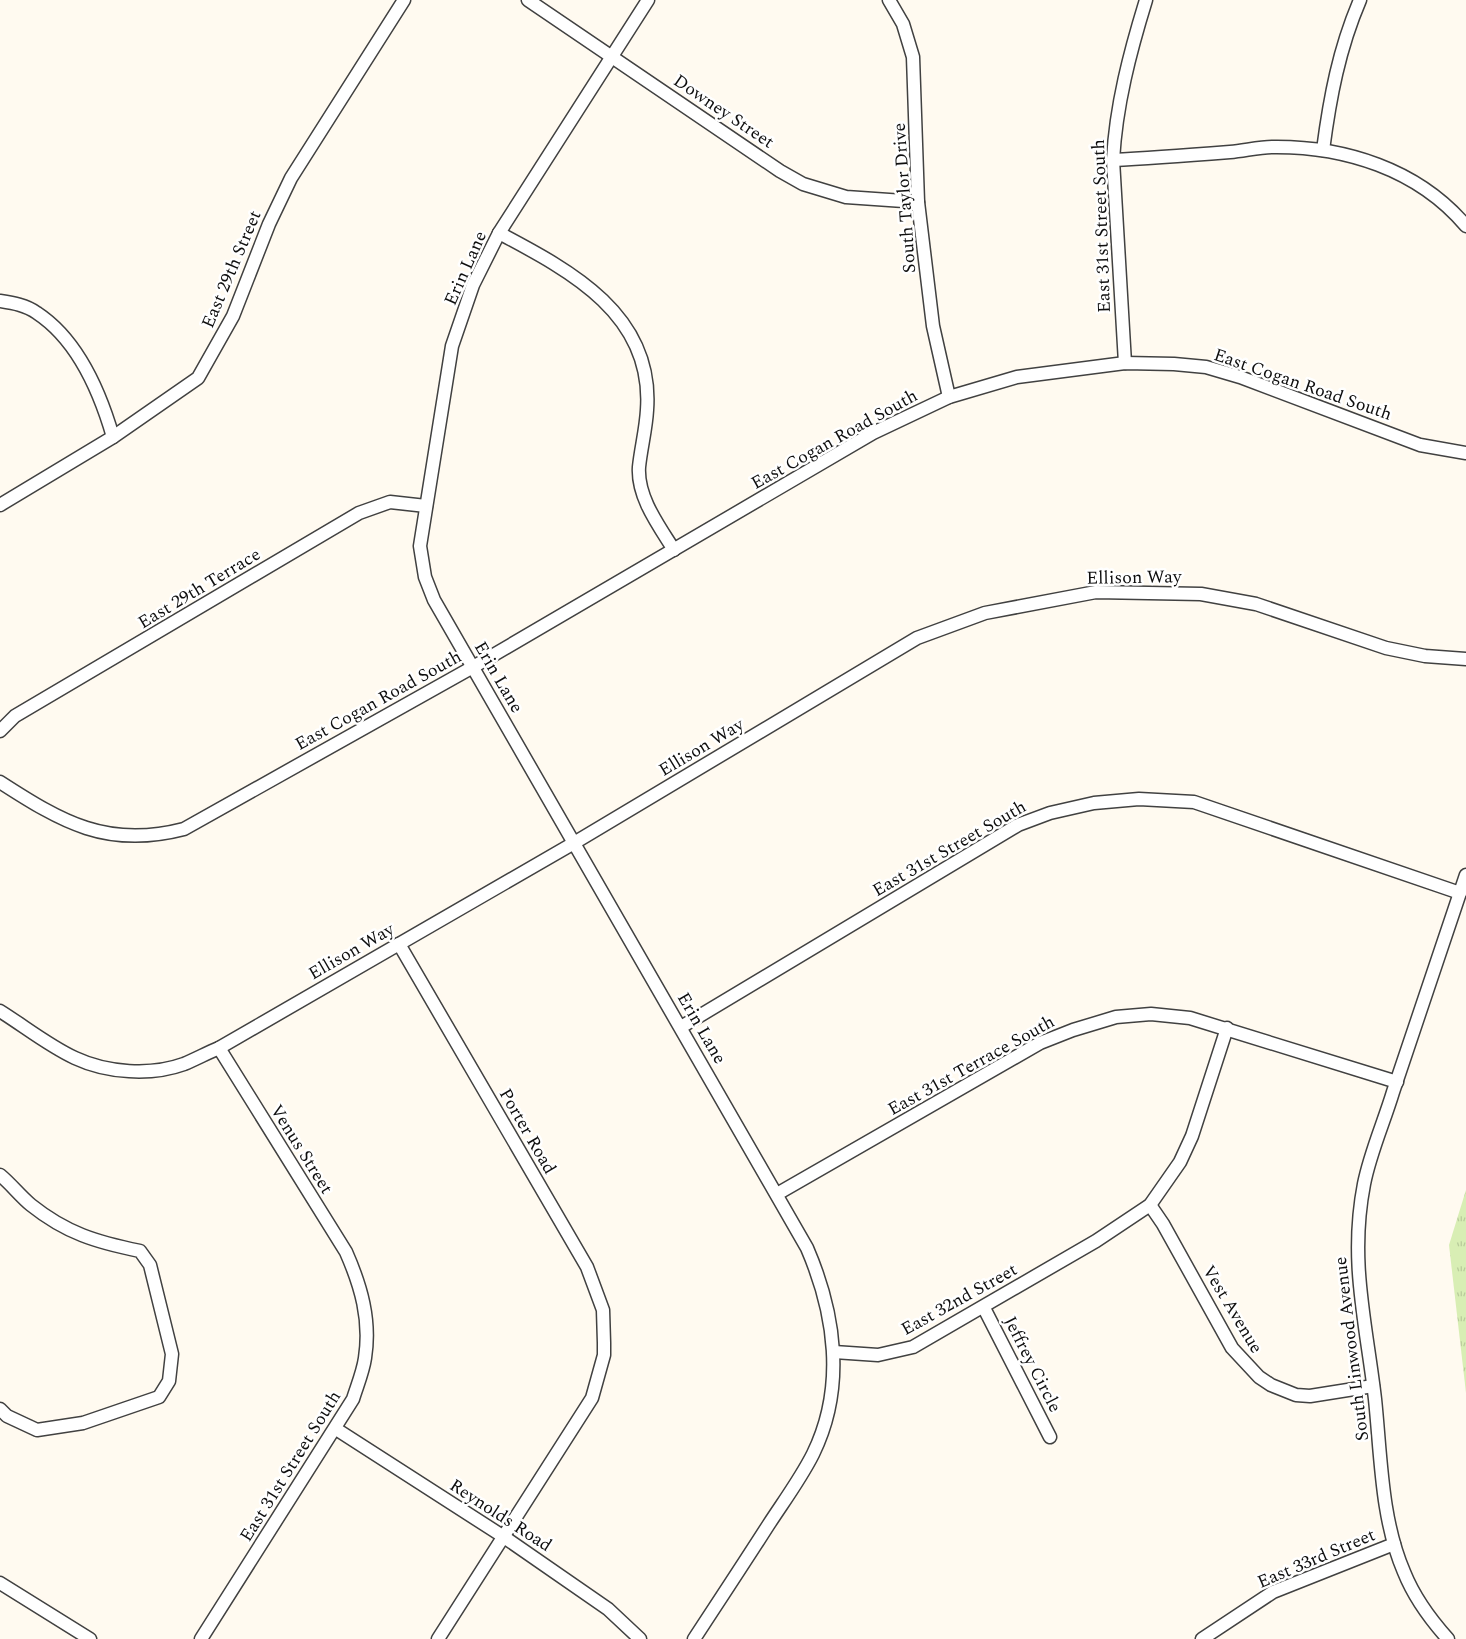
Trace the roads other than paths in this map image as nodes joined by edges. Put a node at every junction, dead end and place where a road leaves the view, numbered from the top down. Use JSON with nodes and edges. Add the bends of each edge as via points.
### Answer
{"nodes":[{"id":1,"x":404,"y":0,"type":"edge"},
{"id":2,"x":528,"y":0,"type":"edge"},
{"id":3,"x":648,"y":0,"type":"edge"},
{"id":4,"x":890,"y":0,"type":"edge"},
{"id":5,"x":1146,"y":0,"type":"edge"},
{"id":6,"x":1360,"y":0,"type":"edge"},
{"id":7,"x":612,"y":55,"type":"junction"},
{"id":8,"x":1323,"y":150,"type":"junction"},
{"id":9,"x":1113,"y":160,"type":"junction"},
{"id":10,"x":918,"y":202,"type":"junction"},
{"id":11,"x":1464,"y":218,"type":"edge"},
{"id":12,"x":498,"y":234,"type":"junction"},
{"id":13,"x":0,"y":301,"type":"edge"},
{"id":14,"x":1125,"y":364,"type":"junction"},
{"id":15,"x":949,"y":397,"type":"junction"},
{"id":16,"x":113,"y":437,"type":"junction"},
{"id":17,"x":1466,"y":453,"type":"edge"},
{"id":18,"x":0,"y":505,"type":"edge"},
{"id":19,"x":426,"y":506,"type":"junction"},
{"id":20,"x":674,"y":550,"type":"junction"},
{"id":21,"x":1466,"y":659,"type":"edge"},
{"id":22,"x":473,"y":667,"type":"junction"},
{"id":23,"x":0,"y":731,"type":"edge"},
{"id":24,"x":0,"y":782,"type":"edge"},
{"id":25,"x":574,"y":843,"type":"junction"},
{"id":26,"x":1466,"y":875,"type":"edge"},
{"id":27,"x":1460,"y":893,"type":"junction"},
{"id":28,"x":398,"y":944,"type":"junction"},
{"id":29,"x":0,"y":1011,"type":"edge"},
{"id":30,"x":681,"y":1026,"type":"junction"},
{"id":31,"x":1227,"y":1028,"type":"junction"},
{"id":32,"x":219,"y":1048,"type":"junction"},
{"id":33,"x":1396,"y":1082,"type":"junction"},
{"id":34,"x":0,"y":1175,"type":"edge"},
{"id":35,"x":776,"y":1194,"type":"junction"},
{"id":36,"x":1150,"y":1205,"type":"junction"},
{"id":37,"x":354,"y":1270,"type":"joint"},
{"id":38,"x":984,"y":1308,"type":"junction"},
{"id":39,"x":834,"y":1352,"type":"junction"},
{"id":40,"x":1373,"y":1386,"type":"junction"},
{"id":41,"x":0,"y":1409,"type":"edge"},
{"id":42,"x":336,"y":1430,"type":"junction"},
{"id":43,"x":1050,"y":1437,"type":"dead end"},
{"id":44,"x":504,"y":1537,"type":"junction"},
{"id":45,"x":1394,"y":1544,"type":"junction"},
{"id":46,"x":1,"y":1585,"type":"edge"},
{"id":47,"x":90,"y":1639,"type":"edge"},
{"id":48,"x":201,"y":1639,"type":"edge"},
{"id":49,"x":438,"y":1639,"type":"edge"},
{"id":50,"x":640,"y":1639,"type":"edge"},
{"id":51,"x":694,"y":1639,"type":"edge"},
{"id":52,"x":1202,"y":1639,"type":"edge"},
{"id":53,"x":1448,"y":1639,"type":"edge"}],
"edges":[{"from":1,"to":16,"type":"street","name":"East 29th Street","via":[[291,178],[269,224],[234,316],[204,369],[198,378]]},
{"from":2,"to":7,"type":"street","name":"Downey Street"},
{"from":3,"to":7,"type":"street","name":"Erin Lane"},
{"from":4,"to":10,"type":"street","name":"South Taylor Drive","via":[[903,24],[913,57]]},
{"from":5,"to":9,"type":"street","name":"East 31st Street South","via":[[1131,51],[1115,128]]},
{"from":6,"to":8,"type":"street","via":[[1334,76]]},
{"from":7,"to":10,"type":"street","name":"Downey Street","via":[[803,184],[846,197]]},
{"from":7,"to":12,"type":"street","name":"Erin Lane"},
{"from":8,"to":9,"type":"street","via":[[1271,147]]},
{"from":8,"to":11,"type":"street","via":[[1353,155],[1392,170]]},
{"from":9,"to":14,"type":"street","name":"East 31st Street South"},
{"from":10,"to":15,"type":"street","name":"South Taylor Drive","via":[[933,326]]},
{"from":12,"to":19,"type":"street","name":"Erin Lane","via":[[473,285],[452,346]]},
{"from":12,"to":20,"type":"street","via":[[545,257],[595,292],[632,335],[643,364],[647,390],[639,469],[641,486],[657,524]]},
{"from":13,"to":16,"type":"street","via":[[20,304],[36,312],[74,351],[101,399]]},
{"from":14,"to":15,"type":"street","name":"East Cogan Road South","via":[[1017,377]]},
{"from":14,"to":17,"type":"street","name":"East Cogan Road South","via":[[1206,368],[1240,377],[1420,445]]},
{"from":15,"to":20,"type":"street","name":"East Cogan Road South","via":[[873,433]]},
{"from":16,"to":18,"type":"street","name":"East 29th Street"},
{"from":19,"to":22,"type":"street","name":"Erin Lane","via":[[420,546],[425,577],[434,600]]},
{"from":19,"to":23,"type":"street","name":"East 29th Terrace","via":[[390,502],[359,513],[15,716]]},
{"from":20,"to":22,"type":"street","name":"East Cogan Road South"},
{"from":21,"to":25,"type":"street","name":"Ellison Way","via":[[1425,656],[1386,648],[1256,604],[1201,594],[1096,592],[985,613],[917,638]]},
{"from":22,"to":24,"type":"street","name":"East Cogan Road South","via":[[184,829],[168,833],[124,836],[80,828],[48,813]]},
{"from":22,"to":25,"type":"street","name":"Erin Lane"},
{"from":25,"to":28,"type":"street","name":"Ellison Way"},
{"from":25,"to":30,"type":"street","name":"Erin Lane"},
{"from":26,"to":27,"type":"street","name":"South Linwood Avenue"},
{"from":27,"to":30,"type":"street","name":"East 31st Street South","via":[[1194,802],[1139,799],[1094,803],[1050,813],[1018,825]]},
{"from":27,"to":33,"type":"street","name":"South Linwood Avenue"},
{"from":28,"to":32,"type":"street","name":"Ellison Way"},
{"from":28,"to":44,"type":"street","name":"Porter Road","via":[[587,1267],[603,1310],[604,1355],[592,1398]]},
{"from":29,"to":32,"type":"street","name":"Ellison Way","via":[[73,1057],[119,1070],[151,1071],[183,1064]]},
{"from":30,"to":35,"type":"street","name":"Erin Lane"},
{"from":31,"to":33,"type":"street","name":"East 31st Terrace South"},
{"from":31,"to":35,"type":"street","name":"East 31st Terrace South","via":[[1190,1018],[1151,1014],[1116,1017],[1073,1030],[1040,1043]]},
{"from":31,"to":36,"type":"street","name":"East 32nd Street","via":[[1192,1136],[1180,1162]]},
{"from":32,"to":37,"type":"street","name":"Venus Street","via":[[346,1252]]},
{"from":33,"to":40,"type":"street","name":"South Linwood Avenue","via":[[1364,1181],[1357,1231],[1358,1281]]},
{"from":34,"to":41,"type":"street","via":[[31,1205],[66,1229],[96,1242],[140,1250],[150,1265],[172,1354],[168,1381],[159,1397],[83,1422],[37,1430],[6,1416]]},
{"from":35,"to":39,"type":"street","name":"Erin Lane","via":[[820,1279]]},
{"from":36,"to":38,"type":"street","name":"East 32nd Street"},
{"from":36,"to":40,"type":"street","name":"Vest Avenue","via":[[1164,1224],[1232,1348],[1259,1377],[1296,1395],[1310,1396]]},
{"from":37,"to":42,"type":"street","name":"East 31st Street South","via":[[360,1283],[367,1325],[365,1358],[353,1399]]},
{"from":38,"to":39,"type":"street","name":"East 32nd Street","via":[[913,1347],[897,1352],[878,1355]]},
{"from":38,"to":43,"type":"street","name":"Jeffrey Circle"},
{"from":39,"to":51,"type":"street","via":[[828,1411],[814,1453]]},
{"from":40,"to":45,"type":"street","name":"South Linwood Avenue","via":[[1386,1505]]},
{"from":42,"to":44,"type":"street","name":"Reynolds Road"},
{"from":42,"to":48,"type":"street","name":"East 31st Street South"},
{"from":44,"to":49,"type":"street"},
{"from":44,"to":50,"type":"street","name":"Reynolds Road","via":[[608,1609]]},
{"from":45,"to":52,"type":"street","name":"East 33rd Street","via":[[1273,1592]]},
{"from":45,"to":53,"type":"street","name":"South Linwood Avenue","via":[[1416,1597]]},
{"from":46,"to":47,"type":"street"}]}
